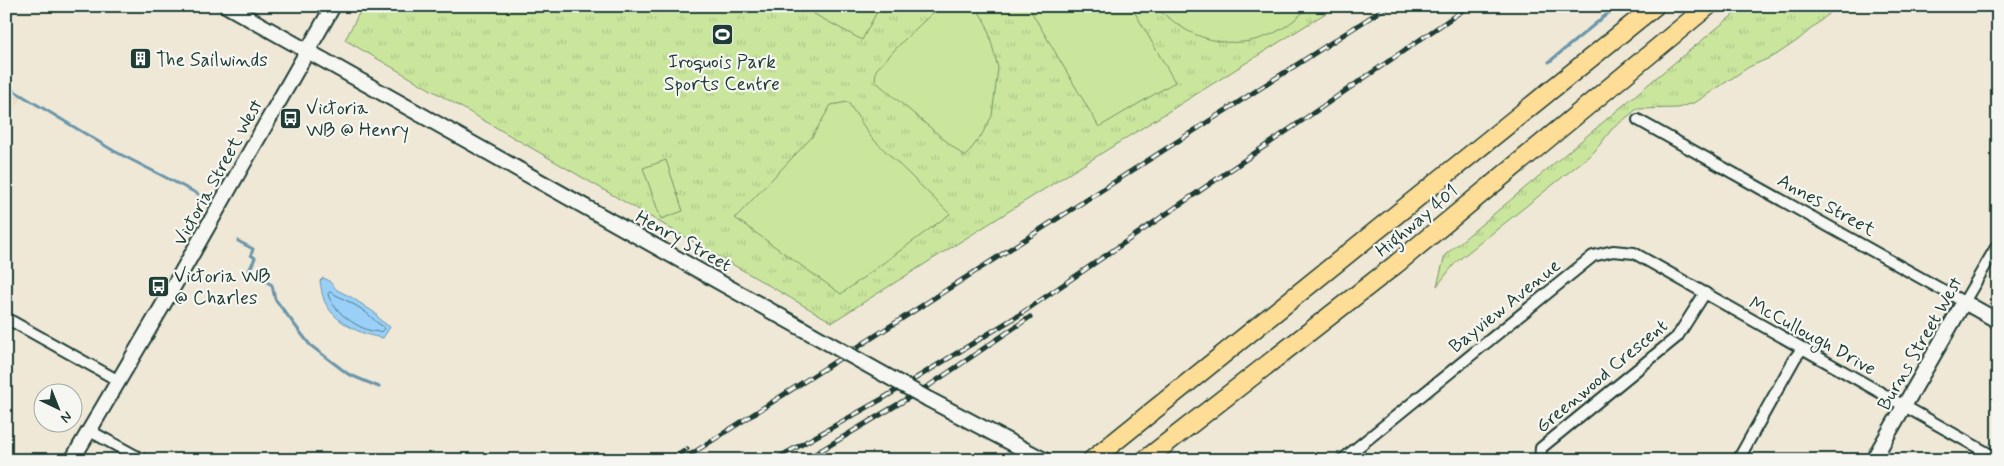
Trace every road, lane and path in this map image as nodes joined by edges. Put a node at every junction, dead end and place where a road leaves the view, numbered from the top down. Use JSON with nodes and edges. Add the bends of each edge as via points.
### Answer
{"nodes":[{"id":1,"x":227,"y":6,"type":"edge"},
{"id":2,"x":333,"y":6,"type":"edge"},
{"id":3,"x":1654,"y":6,"type":"edge"},
{"id":4,"x":1708,"y":6,"type":"edge"},
{"id":5,"x":306,"y":52,"type":"junction"},
{"id":6,"x":1638,"y":120,"type":"dead end"},
{"id":7,"x":1998,"y":244,"type":"edge"},
{"id":8,"x":1395,"y":265,"type":"junction"},
{"id":9,"x":1705,"y":293,"type":"junction"},
{"id":10,"x":1964,"y":302,"type":"junction"},
{"id":11,"x":6,"y":318,"type":"edge"},
{"id":12,"x":1998,"y":321,"type":"edge"},
{"id":13,"x":1802,"y":349,"type":"junction"},
{"id":14,"x":119,"y":382,"type":"junction"},
{"id":15,"x":1904,"y":406,"type":"junction"},
{"id":16,"x":90,"y":430,"type":"junction"},
{"id":17,"x":1998,"y":459,"type":"edge"},
{"id":18,"x":72,"y":460,"type":"edge"},
{"id":19,"x":143,"y":460,"type":"edge"},
{"id":20,"x":1044,"y":460,"type":"edge"},
{"id":21,"x":1092,"y":460,"type":"edge"},
{"id":22,"x":1145,"y":460,"type":"edge"},
{"id":23,"x":1163,"y":460,"type":"edge"},
{"id":24,"x":1342,"y":460,"type":"edge"},
{"id":25,"x":1540,"y":460,"type":"edge"},
{"id":26,"x":1738,"y":460,"type":"edge"},
{"id":27,"x":1873,"y":460,"type":"edge"}],
"edges":[{"from":1,"to":5,"type":"main road","name":"Henry Street"},
{"from":2,"to":5,"type":"main road","name":"Victoria Street West"},
{"from":3,"to":21,"type":"highway","name":"Highway 401"},
{"from":4,"to":8,"type":"highway","name":"Highway 401"},
{"from":5,"to":14,"type":"main road","name":"Victoria Street West"},
{"from":5,"to":20,"type":"main road","name":"Henry Street","bridge":true,"via":[[928,400]]},
{"from":6,"to":10,"type":"street","name":"Annes Street"},
{"from":7,"to":10,"type":"street","name":"Burns Street West"},
{"from":8,"to":22,"type":"highway","name":"Highway 401"},
{"from":8,"to":23,"type":"highway"},
{"from":9,"to":13,"type":"street","name":"McCullough Drive"},
{"from":9,"to":24,"type":"street","name":"Bayview Avenue","via":[[1634,253],[1613,251],[1593,256]]},
{"from":9,"to":25,"type":"street","name":"Greenwood Crescent","via":[[1677,336],[1541,448]]},
{"from":10,"to":12,"type":"main road","name":"Annes Street"},
{"from":10,"to":15,"type":"main road","name":"Burns Street West"},
{"from":11,"to":14,"type":"street"},
{"from":13,"to":15,"type":"street","name":"McCullough Drive"},
{"from":13,"to":26,"type":"street"},
{"from":14,"to":16,"type":"main road","name":"Victoria Street West"},
{"from":15,"to":17,"type":"street","name":"McCullough Drive"},
{"from":15,"to":27,"type":"main road","name":"Burns Street West"},
{"from":16,"to":18,"type":"main road","name":"Victoria Street West"},
{"from":16,"to":19,"type":"street"}]}
